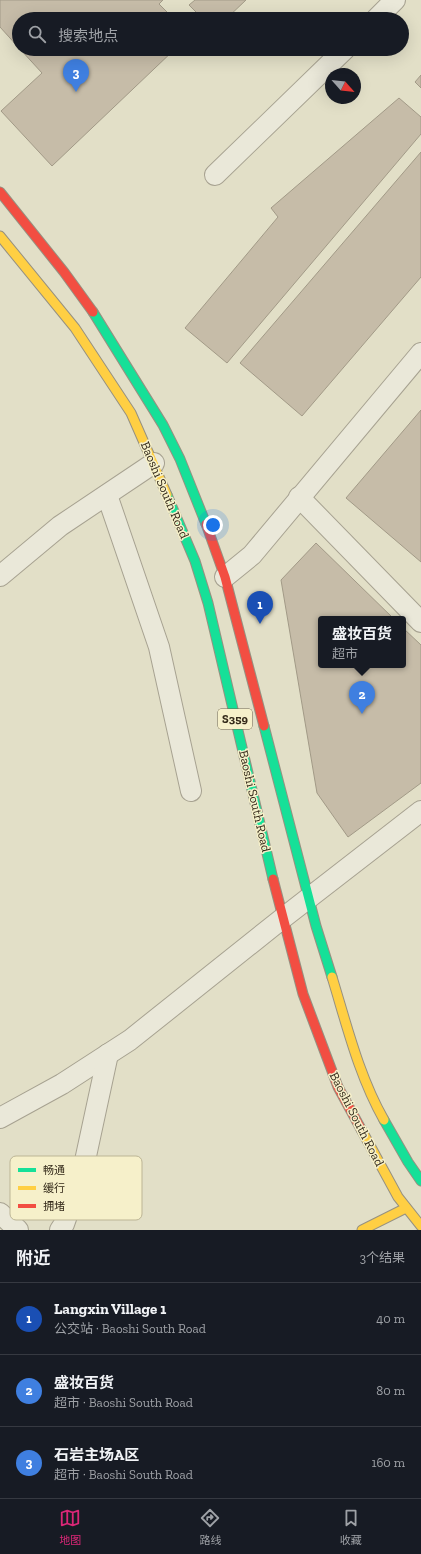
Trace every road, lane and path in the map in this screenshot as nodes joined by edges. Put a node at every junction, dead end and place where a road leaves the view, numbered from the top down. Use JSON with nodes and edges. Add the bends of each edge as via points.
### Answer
{"nodes":[{"id":1,"x":396,"y":0,"type":"edge"},
{"id":2,"x":383,"y":12,"type":"edge"},
{"id":3,"x":338,"y":56,"type":"edge"},
{"id":4,"x":214,"y":175,"type":"dead end"},
{"id":5,"x":0,"y":192,"type":"edge"},
{"id":6,"x":0,"y":236,"type":"edge"},
{"id":7,"x":421,"y":352,"type":"edge"},
{"id":8,"x":154,"y":463,"type":"junction"},
{"id":9,"x":107,"y":495,"type":"junction"},
{"id":10,"x":299,"y":497,"type":"junction"},
{"id":11,"x":0,"y":576,"type":"edge"},
{"id":12,"x":225,"y":576,"type":"junction"},
{"id":13,"x":421,"y":622,"type":"edge"},
{"id":14,"x":191,"y":791,"type":"dead end"},
{"id":15,"x":421,"y":811,"type":"edge"},
{"id":16,"x":308,"y":898,"type":"junction"},
{"id":17,"x":283,"y":918,"type":"junction"},
{"id":18,"x":108,"y":1054,"type":"junction"},
{"id":19,"x":0,"y":1118,"type":"edge"},
{"id":20,"x":86,"y":1156,"type":"edge"},
{"id":21,"x":421,"y":1181,"type":"edge"},
{"id":22,"x":406,"y":1208,"type":"junction"},
{"id":23,"x":0,"y":1213,"type":"edge"},
{"id":24,"x":65,"y":1220,"type":"edge"},
{"id":25,"x":421,"y":1226,"type":"edge"},
{"id":26,"x":18,"y":1230,"type":"edge"},
{"id":27,"x":60,"y":1230,"type":"edge"},
{"id":28,"x":362,"y":1230,"type":"edge"}],
"edges":[{"from":1,"to":2,"type":"street"},
{"from":3,"to":4,"type":"street"},
{"from":5,"to":12,"type":"main road","name":"Baoshi South Road","number":"S359","via":[[94,313],[163,425],[180,459]]},
{"from":6,"to":8,"type":"main road","name":"Baoshi South Road","number":"S359","via":[[75,328],[131,413]]},
{"from":7,"to":10,"type":"street"},
{"from":8,"to":9,"type":"street"},
{"from":8,"to":17,"type":"main road","name":"Baoshi South Road","number":"S359","via":[[195,561],[208,603]]},
{"from":9,"to":11,"type":"street","via":[[60,526]]},
{"from":9,"to":14,"type":"street","via":[[159,647]]},
{"from":10,"to":12,"type":"street","via":[[252,555]]},
{"from":10,"to":13,"type":"street"},
{"from":12,"to":16,"type":"main road","name":"Baoshi South Road","number":"S359"},
{"from":15,"to":16,"type":"street"},
{"from":16,"to":17,"type":"street"},
{"from":16,"to":21,"type":"main road","name":"Baoshi South Road","number":"S359","via":[[363,1077],[374,1102]]},
{"from":17,"to":18,"type":"street","via":[[130,1040]]},
{"from":17,"to":22,"type":"main road","name":"Baoshi South Road","number":"S359","via":[[303,994],[338,1087]]},
{"from":18,"to":19,"type":"street","via":[[62,1084]]},
{"from":18,"to":20,"type":"street"},
{"from":22,"to":25,"type":"main road","name":"Baoshi South Road","number":"S359"},
{"from":22,"to":28,"type":"main road"},
{"from":23,"to":26,"type":"street"},
{"from":24,"to":27,"type":"street"}]}
